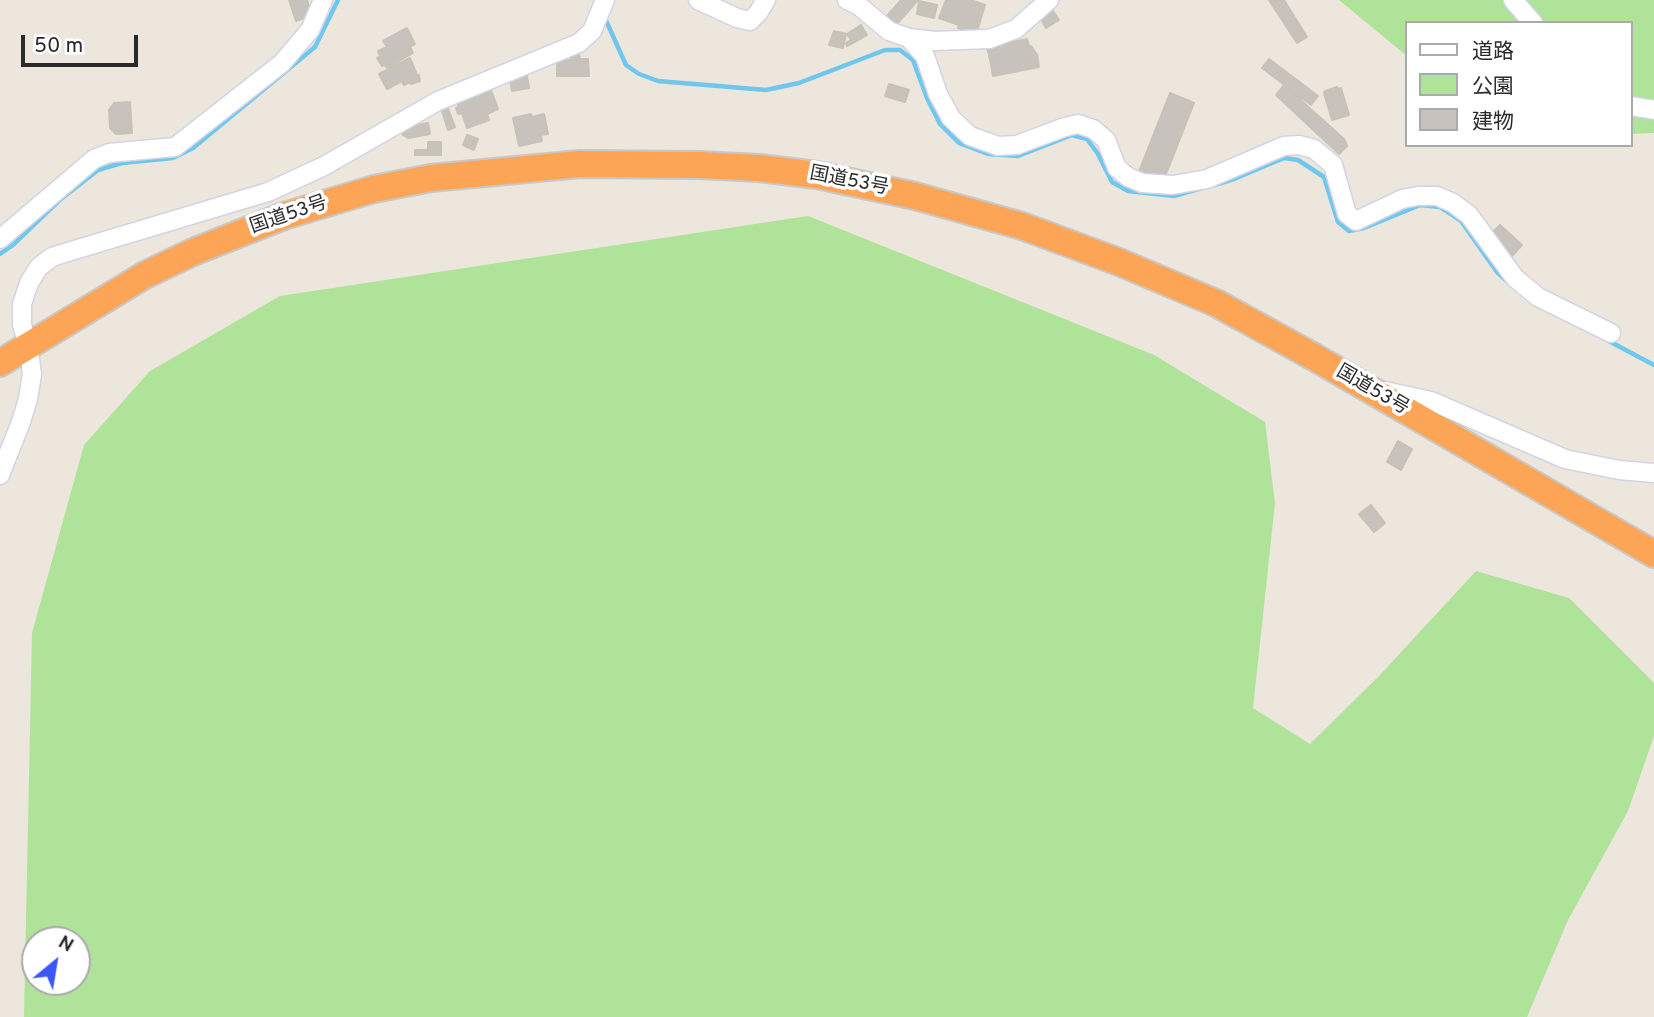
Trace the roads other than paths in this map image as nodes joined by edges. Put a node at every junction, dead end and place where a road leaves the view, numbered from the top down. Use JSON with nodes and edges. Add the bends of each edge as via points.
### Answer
{"nodes":[{"id":1,"x":323,"y":0,"type":"edge"},
{"id":2,"x":605,"y":0,"type":"edge"},
{"id":3,"x":698,"y":0,"type":"edge"},
{"id":4,"x":766,"y":0,"type":"edge"},
{"id":5,"x":847,"y":0,"type":"edge"},
{"id":6,"x":1049,"y":0,"type":"edge"},
{"id":7,"x":1513,"y":0,"type":"edge"},
{"id":8,"x":1531,"y":21,"type":"edge"},
{"id":9,"x":909,"y":38,"type":"junction"},
{"id":10,"x":1633,"y":106,"type":"edge"},
{"id":11,"x":1654,"y":110,"type":"edge"},
{"id":12,"x":0,"y":239,"type":"edge"},
{"id":13,"x":1611,"y":333,"type":"dead end"},
{"id":14,"x":28,"y":345,"type":"junction"},
{"id":15,"x":0,"y":363,"type":"edge"},
{"id":16,"x":1363,"y":387,"type":"junction"},
{"id":17,"x":1654,"y":473,"type":"edge"},
{"id":18,"x":0,"y":475,"type":"edge"},
{"id":19,"x":1654,"y":554,"type":"edge"}],
"edges":[{"from":1,"to":12,"type":"street","via":[[310,30],[282,62],[175,147],[109,153],[94,159]]},
{"from":2,"to":14,"type":"street","via":[[592,31],[579,43],[438,101],[324,166],[268,192],[52,257],[29,282],[22,304]]},
{"from":3,"to":4,"type":"street","via":[[750,21]]},
{"from":5,"to":9,"type":"street","via":[[889,31]]},
{"from":6,"to":9,"type":"street","via":[[1016,29],[989,39]]},
{"from":7,"to":8,"type":"street"},
{"from":9,"to":13,"type":"street","via":[[925,56],[951,118],[970,136],[998,146],[1017,145],[1078,124],[1106,140],[1117,168],[1128,177],[1173,185],[1207,179],[1284,146],[1314,149],[1332,165],[1344,206],[1356,221],[1418,196],[1437,196],[1453,203],[1469,215],[1516,278],[1538,297]]},
{"from":10,"to":11,"type":"street"},
{"from":14,"to":15,"type":"highway","name":"国道53号"},
{"from":14,"to":16,"type":"highway","name":"国道53号","via":[[145,275],[240,232],[327,202],[431,177],[580,164],[699,165],[817,175],[1022,226],[1216,303]]},
{"from":14,"to":18,"type":"street","via":[[32,374],[28,398]]},
{"from":16,"to":17,"type":"street","via":[[1431,401],[1564,459]]},
{"from":16,"to":19,"type":"highway","name":"国道53号"}]}
